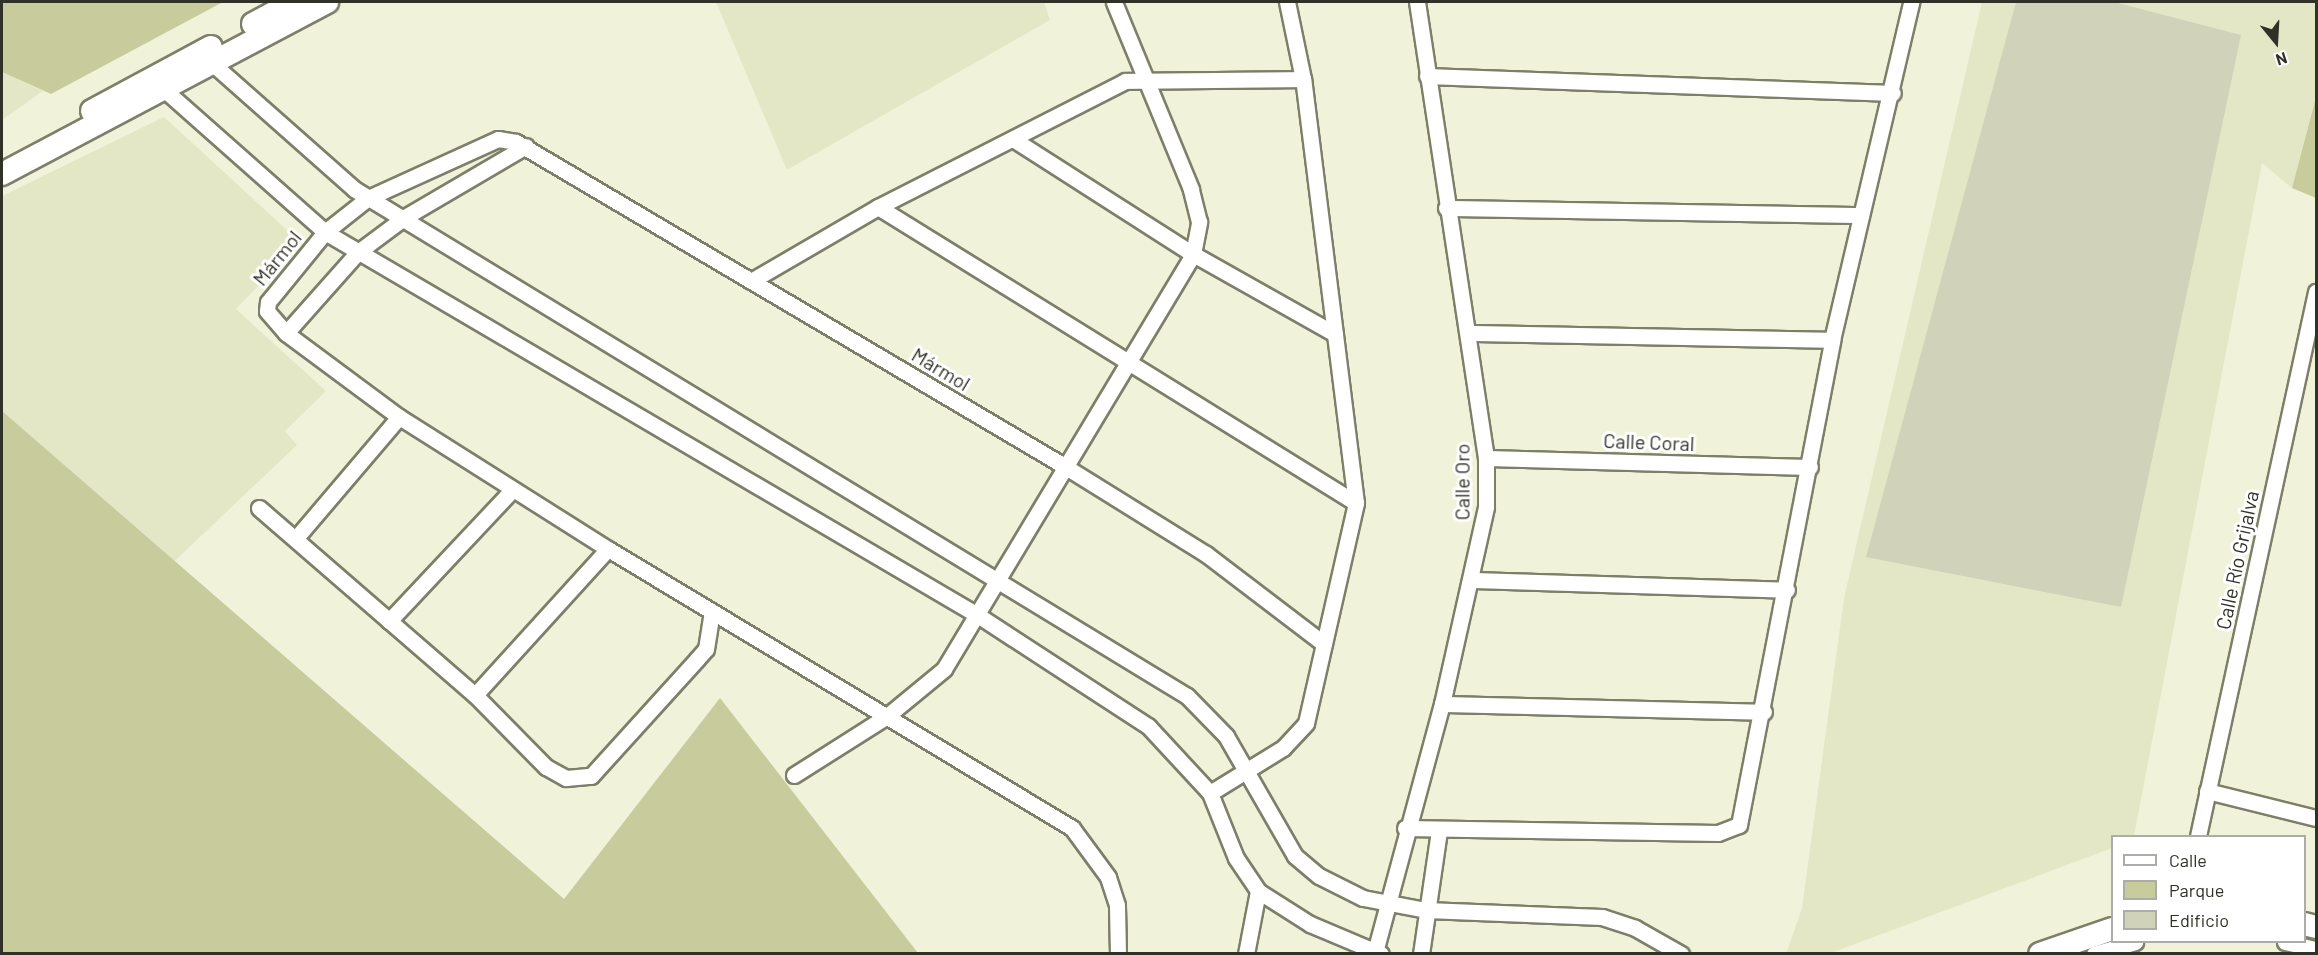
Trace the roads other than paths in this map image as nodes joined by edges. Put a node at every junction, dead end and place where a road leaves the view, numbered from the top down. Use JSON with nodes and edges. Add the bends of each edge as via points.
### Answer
{"nodes":[{"id":1,"x":294,"y":2,"type":"edge"},
{"id":2,"x":327,"y":2,"type":"edge"},
{"id":3,"x":1114,"y":2,"type":"edge"},
{"id":4,"x":1287,"y":2,"type":"edge"},
{"id":5,"x":1418,"y":2,"type":"edge"},
{"id":6,"x":1911,"y":2,"type":"edge"},
{"id":7,"x":207,"y":58,"type":"junction"},
{"id":8,"x":1427,"y":76,"type":"junction"},
{"id":9,"x":1145,"y":78,"type":"junction"},
{"id":10,"x":1303,"y":79,"type":"junction"},
{"id":11,"x":159,"y":84,"type":"junction"},
{"id":12,"x":1893,"y":93,"type":"junction"},
{"id":13,"x":1013,"y":139,"type":"junction"},
{"id":14,"x":526,"y":146,"type":"junction"},
{"id":15,"x":2,"y":159,"type":"edge"},
{"id":16,"x":2,"y":174,"type":"edge"},
{"id":17,"x":368,"y":198,"type":"junction"},
{"id":18,"x":878,"y":207,"type":"junction"},
{"id":19,"x":1446,"y":207,"type":"junction"},
{"id":20,"x":1861,"y":215,"type":"junction"},
{"id":21,"x":405,"y":217,"type":"junction"},
{"id":22,"x":325,"y":232,"type":"junction"},
{"id":23,"x":358,"y":252,"type":"junction"},
{"id":24,"x":1193,"y":254,"type":"junction"},
{"id":25,"x":751,"y":280,"type":"junction"},
{"id":26,"x":2316,"y":292,"type":"edge"},
{"id":27,"x":286,"y":333,"type":"junction"},
{"id":28,"x":1469,"y":333,"type":"junction"},
{"id":29,"x":1335,"y":334,"type":"junction"},
{"id":30,"x":1832,"y":340,"type":"junction"},
{"id":31,"x":1127,"y":360,"type":"junction"},
{"id":32,"x":399,"y":417,"type":"junction"},
{"id":33,"x":1486,"y":458,"type":"junction"},
{"id":34,"x":1066,"y":467,"type":"junction"},
{"id":35,"x":1810,"y":467,"type":"junction"},
{"id":36,"x":512,"y":490,"type":"junction"},
{"id":37,"x":1356,"y":503,"type":"junction"},
{"id":38,"x":259,"y":508,"type":"dead end"},
{"id":39,"x":296,"y":538,"type":"junction"},
{"id":40,"x":608,"y":549,"type":"junction"},
{"id":41,"x":1001,"y":579,"type":"junction"},
{"id":42,"x":1473,"y":580,"type":"junction"},
{"id":43,"x":1787,"y":590,"type":"junction"},
{"id":44,"x":712,"y":612,"type":"junction"},
{"id":45,"x":979,"y":616,"type":"junction"},
{"id":46,"x":389,"y":621,"type":"junction"},
{"id":47,"x":1324,"y":644,"type":"junction"},
{"id":48,"x":475,"y":695,"type":"junction"},
{"id":49,"x":1442,"y":704,"type":"junction"},
{"id":50,"x":1764,"y":712,"type":"junction"},
{"id":51,"x":887,"y":716,"type":"junction"},
{"id":52,"x":1246,"y":770,"type":"junction"},
{"id":53,"x":794,"y":775,"type":"dead end"},
{"id":54,"x":2207,"y":791,"type":"junction"},
{"id":55,"x":1210,"y":793,"type":"junction"},
{"id":56,"x":2316,"y":818,"type":"edge"},
{"id":57,"x":1406,"y":828,"type":"junction"},
{"id":58,"x":1439,"y":831,"type":"junction"},
{"id":59,"x":2198,"y":835,"type":"edge"},
{"id":60,"x":1258,"y":891,"type":"junction"},
{"id":61,"x":1385,"y":904,"type":"junction"},
{"id":62,"x":1426,"y":910,"type":"junction"},
{"id":63,"x":2116,"y":943,"type":"edge"},
{"id":64,"x":2289,"y":943,"type":"edge"},
{"id":65,"x":2316,"y":949,"type":"edge"},
{"id":66,"x":1378,"y":953,"type":"edge"},
{"id":67,"x":1118,"y":954,"type":"edge"},
{"id":68,"x":1246,"y":954,"type":"edge"},
{"id":69,"x":1420,"y":954,"type":"edge"},
{"id":70,"x":1681,"y":954,"type":"edge"},
{"id":71,"x":2040,"y":954,"type":"edge"},
{"id":72,"x":2094,"y":954,"type":"edge"}],
"edges":[{"from":1,"to":7,"type":"main road"},
{"from":2,"to":7,"type":"main road"},
{"from":3,"to":9,"type":"street"},
{"from":4,"to":10,"type":"street"},
{"from":5,"to":8,"type":"street","name":"Calle Oro"},
{"from":6,"to":12,"type":"street"},
{"from":7,"to":11,"type":"main road"},
{"from":7,"to":17,"type":"street"},
{"from":8,"to":12,"type":"street"},
{"from":8,"to":19,"type":"street","name":"Calle Oro"},
{"from":9,"to":10,"type":"street"},
{"from":9,"to":13,"type":"street","via":[[1111,86]]},
{"from":9,"to":24,"type":"street","via":[[1194,198],[1199,222]]},
{"from":10,"to":29,"type":"street"},
{"from":11,"to":15,"type":"main road"},
{"from":11,"to":16,"type":"main road"},
{"from":11,"to":22,"type":"street"},
{"from":12,"to":20,"type":"street"},
{"from":13,"to":18,"type":"street"},
{"from":13,"to":24,"type":"street"},
{"from":14,"to":17,"type":"street","name":"Mármol","via":[[498,139]]},
{"from":14,"to":21,"type":"street"},
{"from":14,"to":25,"type":"street","name":"Mármol"},
{"from":17,"to":21,"type":"street"},
{"from":17,"to":22,"type":"street","name":"Mármol"},
{"from":18,"to":25,"type":"street"},
{"from":18,"to":31,"type":"street"},
{"from":19,"to":20,"type":"street"},
{"from":19,"to":28,"type":"street","name":"Calle Oro"},
{"from":20,"to":30,"type":"street"},
{"from":21,"to":23,"type":"street"},
{"from":21,"to":41,"type":"street"},
{"from":22,"to":23,"type":"street"},
{"from":22,"to":27,"type":"street","name":"Mármol","via":[[267,304]]},
{"from":23,"to":27,"type":"street"},
{"from":23,"to":45,"type":"street"},
{"from":24,"to":29,"type":"street"},
{"from":24,"to":31,"type":"street"},
{"from":25,"to":34,"type":"street","name":"Mármol"},
{"from":26,"to":54,"type":"street","name":"Calle Río Grijalva"},
{"from":27,"to":32,"type":"street"},
{"from":28,"to":30,"type":"street"},
{"from":28,"to":33,"type":"street","name":"Calle Oro"},
{"from":29,"to":37,"type":"street"},
{"from":30,"to":35,"type":"street"},
{"from":31,"to":34,"type":"street"},
{"from":31,"to":37,"type":"street"},
{"from":32,"to":36,"type":"street"},
{"from":32,"to":39,"type":"street"},
{"from":33,"to":35,"type":"street","name":"Calle Coral"},
{"from":33,"to":42,"type":"street","name":"Calle Oro","via":[[1486,507]]},
{"from":34,"to":41,"type":"street"},
{"from":34,"to":47,"type":"street","name":"Mármol","via":[[1206,554]]},
{"from":35,"to":43,"type":"street"},
{"from":36,"to":40,"type":"street"},
{"from":36,"to":46,"type":"street"},
{"from":37,"to":47,"type":"street"},
{"from":38,"to":39,"type":"street"},
{"from":39,"to":46,"type":"street"},
{"from":40,"to":44,"type":"street"},
{"from":40,"to":48,"type":"street"},
{"from":41,"to":45,"type":"street"},
{"from":41,"to":52,"type":"street","via":[[1187,696],[1226,736]]},
{"from":42,"to":43,"type":"street"},
{"from":42,"to":49,"type":"street","name":"Calle Oro"},
{"from":43,"to":50,"type":"street"},
{"from":44,"to":48,"type":"street","via":[[706,649],[591,776],[566,778],[546,767]]},
{"from":44,"to":51,"type":"street"},
{"from":45,"to":51,"type":"street","via":[[938,676]]},
{"from":45,"to":55,"type":"street","via":[[1148,726]]},
{"from":46,"to":48,"type":"street"},
{"from":47,"to":52,"type":"street","via":[[1306,723],[1283,748]]},
{"from":49,"to":50,"type":"street"},
{"from":49,"to":57,"type":"street","name":"Calle Oro"},
{"from":50,"to":58,"type":"street","via":[[1745,808],[1731,831]]},
{"from":51,"to":53,"type":"street"},
{"from":51,"to":67,"type":"street","via":[[1072,828],[1108,877],[1117,905]]},
{"from":52,"to":55,"type":"street"},
{"from":52,"to":61,"type":"street","via":[[1295,856],[1319,876]]},
{"from":54,"to":56,"type":"street"},
{"from":54,"to":59,"type":"street","name":"Calle Río Grijalva"},
{"from":55,"to":60,"type":"street","via":[[1236,858]]},
{"from":57,"to":58,"type":"street"},
{"from":57,"to":61,"type":"street","name":"Calle Oro"},
{"from":58,"to":62,"type":"street"},
{"from":60,"to":66,"type":"street","via":[[1310,924]]},
{"from":60,"to":68,"type":"street"},
{"from":61,"to":62,"type":"street"},
{"from":61,"to":66,"type":"street","name":"Calle Oro"},
{"from":62,"to":69,"type":"street"},
{"from":62,"to":70,"type":"street","via":[[1602,917],[1635,928]]},
{"from":63,"to":71,"type":"main road"},
{"from":63,"to":72,"type":"street"},
{"from":64,"to":65,"type":"street"}]}
